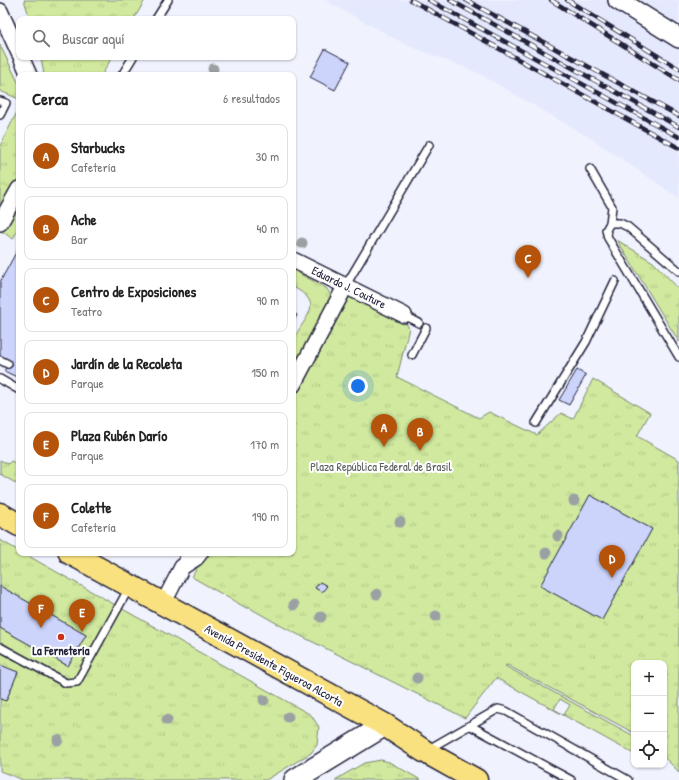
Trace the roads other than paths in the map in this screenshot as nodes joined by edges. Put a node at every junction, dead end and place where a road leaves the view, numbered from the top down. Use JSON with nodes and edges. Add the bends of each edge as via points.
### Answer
{"nodes":[{"id":1,"x":168,"y":0,"type":"edge"},
{"id":2,"x":618,"y":0,"type":"edge"},
{"id":3,"x":0,"y":11,"type":"edge"},
{"id":4,"x":158,"y":16,"type":"edge"},
{"id":5,"x":679,"y":38,"type":"edge"},
{"id":6,"x":16,"y":46,"type":"edge"},
{"id":7,"x":22,"y":60,"type":"edge"},
{"id":8,"x":131,"y":60,"type":"edge"},
{"id":9,"x":28,"y":72,"type":"edge"},
{"id":10,"x":124,"y":72,"type":"edge"},
{"id":11,"x":0,"y":101,"type":"edge"},
{"id":12,"x":0,"y":116,"type":"edge"},
{"id":13,"x":429,"y":145,"type":"dead end"},
{"id":14,"x":590,"y":169,"type":"dead end"},
{"id":15,"x":16,"y":194,"type":"edge"},
{"id":16,"x":0,"y":223,"type":"edge"},
{"id":17,"x":610,"y":223,"type":"junction"},
{"id":18,"x":296,"y":262,"type":"edge"},
{"id":19,"x":679,"y":271,"type":"edge"},
{"id":20,"x":615,"y":281,"type":"dead end"},
{"id":21,"x":346,"y":285,"type":"junction"},
{"id":22,"x":404,"y":315,"type":"joint"},
{"id":23,"x":419,"y":324,"type":"dead end"},
{"id":24,"x":426,"y":328,"type":"dead end"},
{"id":25,"x":412,"y":355,"type":"dead end"},
{"id":26,"x":679,"y":357,"type":"edge"},
{"id":27,"x":0,"y":360,"type":"edge"},
{"id":28,"x":8,"y":364,"type":"dead end"},
{"id":29,"x":0,"y":379,"type":"edge"},
{"id":30,"x":296,"y":379,"type":"edge"},
{"id":31,"x":16,"y":388,"type":"edge"},
{"id":32,"x":536,"y":423,"type":"dead end"},
{"id":33,"x":0,"y":514,"type":"edge"},
{"id":34,"x":16,"y":523,"type":"edge"},
{"id":35,"x":76,"y":556,"type":"edge"},
{"id":36,"x":198,"y":556,"type":"edge"},
{"id":37,"x":183,"y":560,"type":"edge"},
{"id":38,"x":131,"y":586,"type":"junction"},
{"id":39,"x":163,"y":604,"type":"junction"},
{"id":40,"x":0,"y":647,"type":"edge"},
{"id":41,"x":385,"y":725,"type":"junction"},
{"id":42,"x":471,"y":726,"type":"junction"},
{"id":43,"x":424,"y":751,"type":"junction"},
{"id":44,"x":295,"y":780,"type":"edge"},
{"id":45,"x":476,"y":780,"type":"edge"},
{"id":46,"x":571,"y":780,"type":"edge"},
{"id":47,"x":628,"y":780,"type":"edge"}],
"edges":[{"from":1,"to":4,"type":"lane"},
{"from":2,"to":5,"type":"street"},
{"from":3,"to":6,"type":"street"},
{"from":7,"to":9,"type":"street"},
{"from":8,"to":10,"type":"lane"},
{"from":11,"to":12,"type":"lane","via":[[6,103]]},
{"from":13,"to":21,"type":"lane"},
{"from":14,"to":17,"type":"lane","via":[[612,207]]},
{"from":15,"to":16,"type":"street"},
{"from":17,"to":19,"type":"lane","via":[[620,223],[628,227]]},
{"from":17,"to":26,"type":"lane","via":[[606,230],[608,238]]},
{"from":18,"to":21,"type":"street","name":"Eduardo J. Couture","via":[[330,280]]},
{"from":20,"to":32,"type":"lane","via":[[586,342]]},
{"from":21,"to":22,"type":"street","name":"Eduardo J. Couture"},
{"from":21,"to":30,"type":"street"},
{"from":22,"to":23,"type":"lane"},
{"from":24,"to":25,"type":"lane"},
{"from":27,"to":28,"type":"lane"},
{"from":29,"to":31,"type":"lane"},
{"from":33,"to":34,"type":"main road"},
{"from":35,"to":38,"type":"main road","name":"Avenida Presidente Figueroa Alcorta"},
{"from":36,"to":37,"type":"street"},
{"from":37,"to":39,"type":"street"},
{"from":38,"to":39,"type":"main road","name":"Avenida Presidente Figueroa Alcorta"},
{"from":38,"to":40,"type":"lane","via":[[77,682],[66,682]]},
{"from":39,"to":41,"type":"main road","name":"Avenida Presidente Figueroa Alcorta"},
{"from":41,"to":43,"type":"main road","name":"Avenida Presidente Figueroa Alcorta"},
{"from":41,"to":44,"type":"main road"},
{"from":42,"to":43,"type":"lane"},
{"from":42,"to":46,"type":"lane"},
{"from":42,"to":47,"type":"lane","via":[[492,711],[506,711]]},
{"from":43,"to":45,"type":"main road","name":"Avenida Presidente Figueroa Alcorta"}]}
